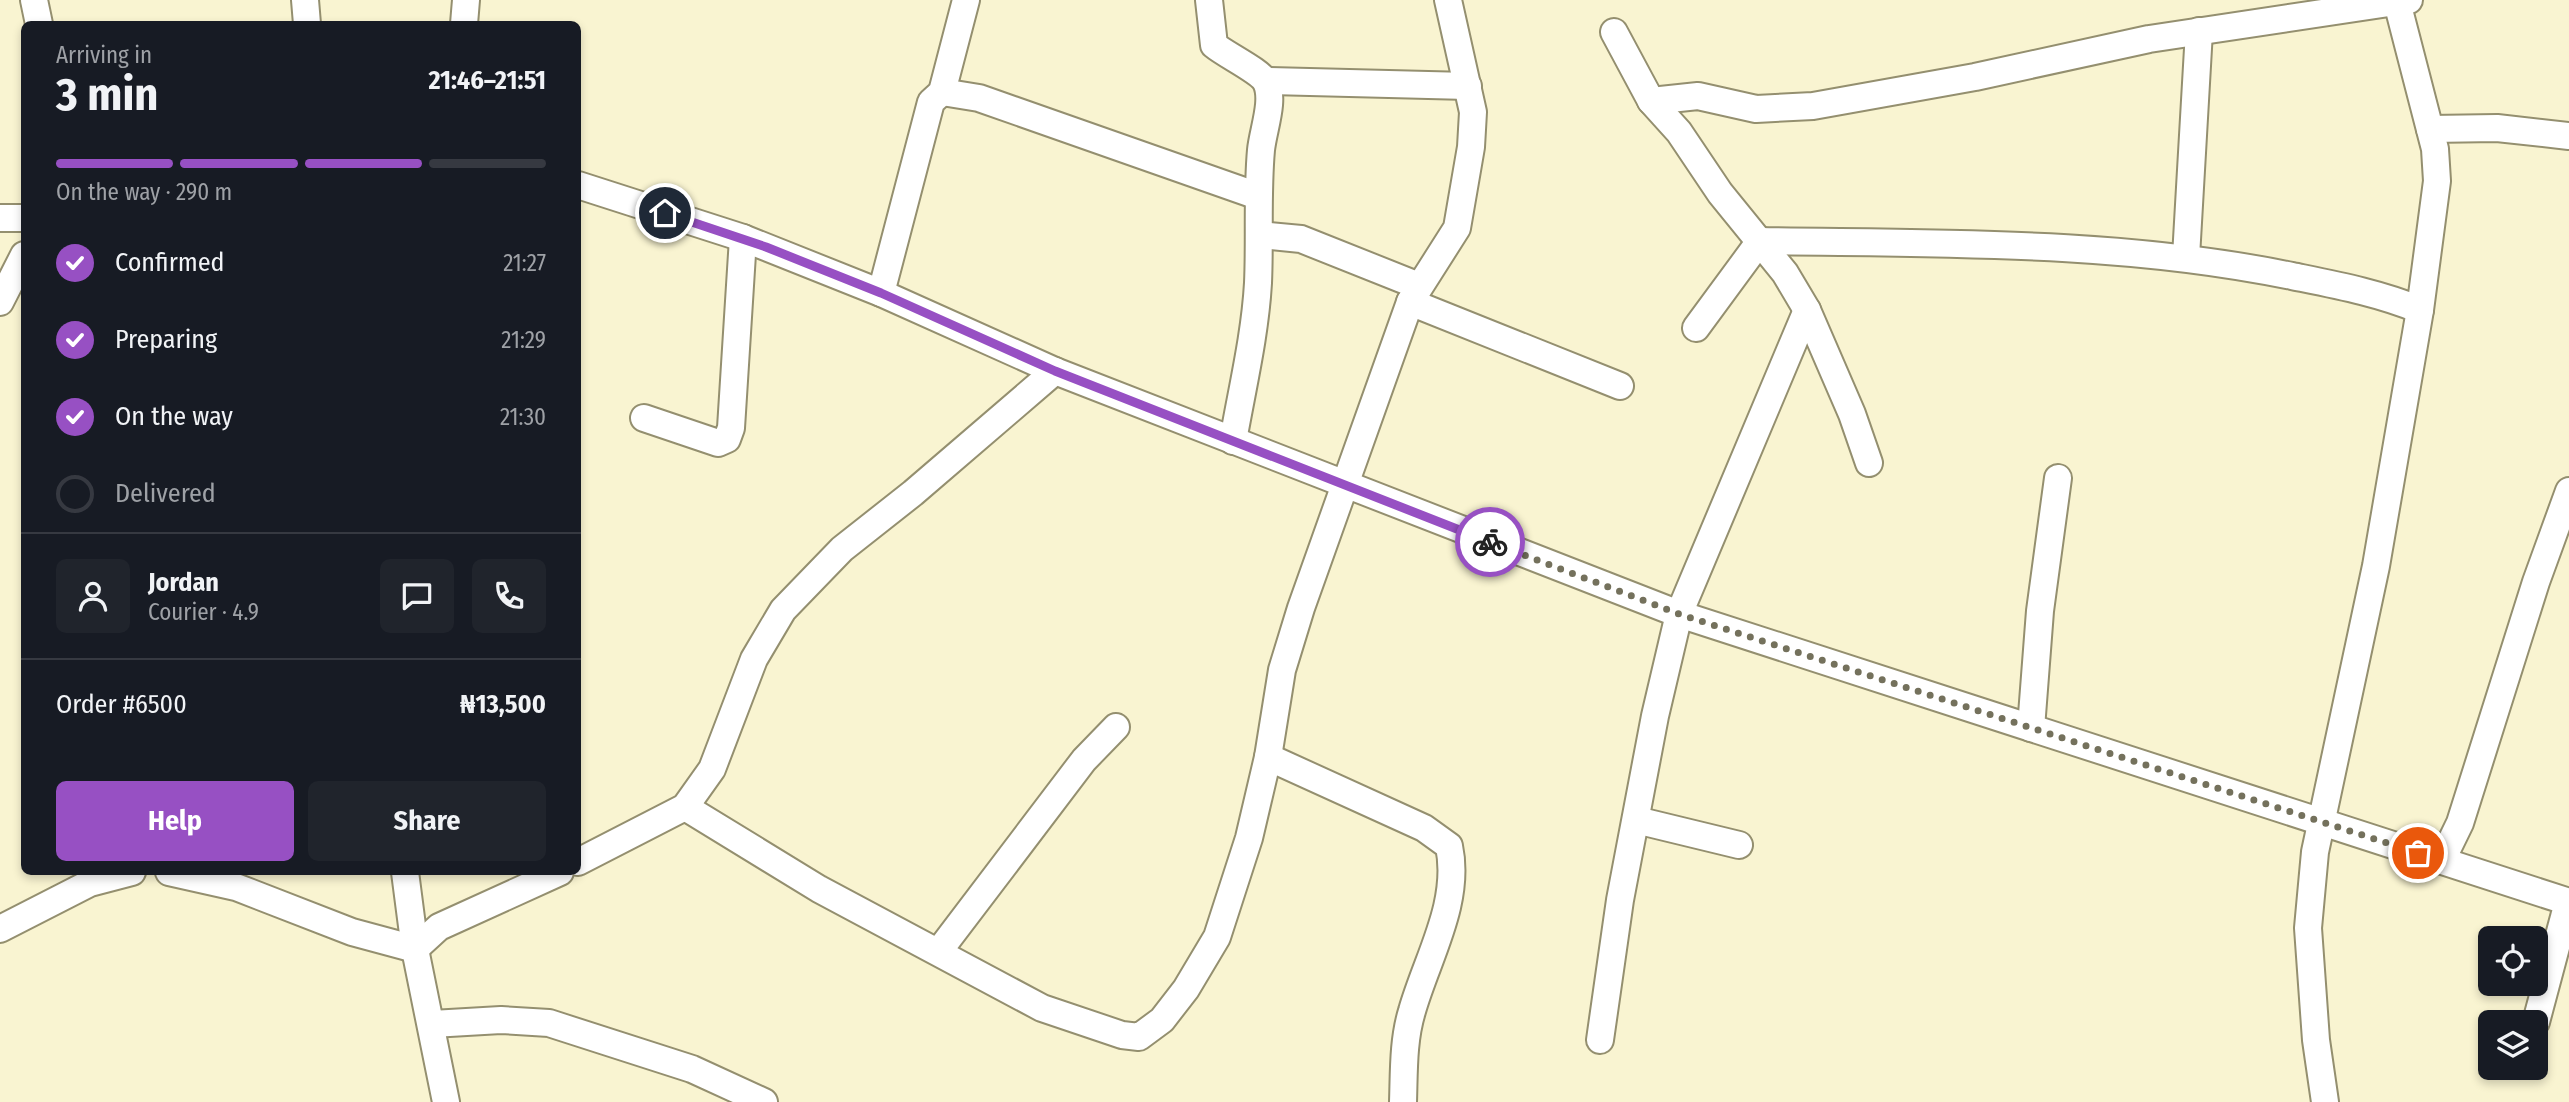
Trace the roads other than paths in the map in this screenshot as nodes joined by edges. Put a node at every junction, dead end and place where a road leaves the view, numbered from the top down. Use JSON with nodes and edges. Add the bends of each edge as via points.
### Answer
{"nodes":[{"id":1,"x":34,"y":0,"type":"edge"},
{"id":2,"x":305,"y":0,"type":"edge"},
{"id":3,"x":466,"y":0,"type":"edge"},
{"id":4,"x":966,"y":0,"type":"edge"},
{"id":5,"x":1209,"y":0,"type":"edge"},
{"id":6,"x":1448,"y":0,"type":"edge"},
{"id":7,"x":2403,"y":1,"type":"edge"},
{"id":8,"x":38,"y":21,"type":"edge"},
{"id":9,"x":307,"y":21,"type":"edge"},
{"id":10,"x":464,"y":21,"type":"edge"},
{"id":11,"x":2199,"y":31,"type":"junction"},
{"id":12,"x":1614,"y":32,"type":"dead end"},
{"id":13,"x":1266,"y":81,"type":"junction"},
{"id":14,"x":1468,"y":86,"type":"junction"},
{"id":15,"x":942,"y":92,"type":"junction"},
{"id":16,"x":1651,"y":102,"type":"junction"},
{"id":17,"x":2430,"y":129,"type":"junction"},
{"id":18,"x":2569,"y":136,"type":"edge"},
{"id":19,"x":581,"y":186,"type":"edge"},
{"id":20,"x":1258,"y":196,"type":"junction"},
{"id":21,"x":0,"y":218,"type":"edge"},
{"id":22,"x":21,"y":218,"type":"edge"},
{"id":23,"x":1259,"y":235,"type":"junction"},
{"id":24,"x":744,"y":238,"type":"junction"},
{"id":25,"x":1760,"y":241,"type":"junction"},
{"id":26,"x":2186,"y":257,"type":"junction"},
{"id":27,"x":21,"y":261,"type":"edge"},
{"id":28,"x":881,"y":293,"type":"junction"},
{"id":29,"x":1415,"y":294,"type":"junction"},
{"id":30,"x":0,"y":302,"type":"edge"},
{"id":31,"x":1807,"y":310,"type":"junction"},
{"id":32,"x":2420,"y":310,"type":"junction"},
{"id":33,"x":1696,"y":328,"type":"dead end"},
{"id":34,"x":1055,"y":371,"type":"junction"},
{"id":35,"x":1620,"y":386,"type":"dead end"},
{"id":36,"x":644,"y":418,"type":"dead end"},
{"id":37,"x":1233,"y":441,"type":"junction"},
{"id":38,"x":1869,"y":463,"type":"dead end"},
{"id":39,"x":2058,"y":478,"type":"dead end"},
{"id":40,"x":1344,"y":485,"type":"junction"},
{"id":41,"x":2569,"y":491,"type":"edge"},
{"id":42,"x":1679,"y":614,"type":"junction"},
{"id":43,"x":1116,"y":727,"type":"dead end"},
{"id":44,"x":2031,"y":728,"type":"junction"},
{"id":45,"x":1268,"y":757,"type":"junction"},
{"id":46,"x":685,"y":807,"type":"junction"},
{"id":47,"x":1636,"y":820,"type":"junction"},
{"id":48,"x":2320,"y":822,"type":"junction"},
{"id":49,"x":1739,"y":845,"type":"dead end"},
{"id":50,"x":581,"y":860,"type":"edge"},
{"id":51,"x":2442,"y":860,"type":"junction"},
{"id":52,"x":121,"y":875,"type":"edge"},
{"id":53,"x":182,"y":875,"type":"edge"},
{"id":54,"x":405,"y":875,"type":"edge"},
{"id":55,"x":553,"y":875,"type":"edge"},
{"id":56,"x":2568,"y":902,"type":"edge"},
{"id":57,"x":0,"y":929,"type":"edge"},
{"id":58,"x":415,"y":949,"type":"junction"},
{"id":59,"x":939,"y":951,"type":"junction"},
{"id":60,"x":2539,"y":1010,"type":"edge"},
{"id":61,"x":432,"y":1024,"type":"junction"},
{"id":62,"x":1600,"y":1040,"type":"dead end"},
{"id":63,"x":446,"y":1102,"type":"edge"},
{"id":64,"x":764,"y":1102,"type":"edge"},
{"id":65,"x":1403,"y":1102,"type":"edge"},
{"id":66,"x":2325,"y":1102,"type":"edge"}],
"edges":[{"from":1,"to":8,"type":"street"},
{"from":2,"to":9,"type":"street"},
{"from":3,"to":10,"type":"street"},
{"from":4,"to":15,"type":"street"},
{"from":5,"to":13,"type":"street","via":[[1214,45]]},
{"from":6,"to":14,"type":"street"},
{"from":7,"to":11,"type":"street"},
{"from":7,"to":17,"type":"street"},
{"from":11,"to":16,"type":"street","via":[[1813,106],[1756,109],[1698,96]]},
{"from":11,"to":26,"type":"street"},
{"from":12,"to":16,"type":"street"},
{"from":13,"to":14,"type":"street"},
{"from":13,"to":20,"type":"street","via":[[1269,94]]},
{"from":14,"to":29,"type":"street","via":[[1473,112],[1471,147],[1457,229]]},
{"from":15,"to":20,"type":"street","via":[[979,99]]},
{"from":15,"to":28,"type":"street","via":[[931,102]]},
{"from":16,"to":25,"type":"street","via":[[1679,132]]},
{"from":17,"to":18,"type":"street","via":[[2497,128]]},
{"from":17,"to":32,"type":"street","via":[[2437,181]]},
{"from":19,"to":24,"type":"street"},
{"from":20,"to":23,"type":"street"},
{"from":21,"to":22,"type":"street"},
{"from":23,"to":29,"type":"street","via":[[1301,239]]},
{"from":23,"to":37,"type":"street","via":[[1250,350]]},
{"from":24,"to":28,"type":"street"},
{"from":24,"to":36,"type":"street","via":[[727,439],[718,443]]},
{"from":25,"to":26,"type":"street","via":[[1978,245]]},
{"from":25,"to":31,"type":"street"},
{"from":25,"to":33,"type":"street"},
{"from":26,"to":32,"type":"street","via":[[2340,286]]},
{"from":27,"to":30,"type":"street"},
{"from":28,"to":34,"type":"street"},
{"from":29,"to":35,"type":"street"},
{"from":29,"to":40,"type":"street"},
{"from":31,"to":38,"type":"street"},
{"from":31,"to":42,"type":"street"},
{"from":32,"to":48,"type":"street","via":[[2376,566]]},
{"from":34,"to":37,"type":"street"},
{"from":34,"to":46,"type":"street","via":[[842,549],[783,610],[754,659],[712,769]]},
{"from":37,"to":40,"type":"street"},
{"from":39,"to":44,"type":"street","via":[[2040,611]]},
{"from":40,"to":42,"type":"street"},
{"from":40,"to":45,"type":"street","via":[[1282,670]]},
{"from":41,"to":51,"type":"street","via":[[2460,823]]},
{"from":42,"to":44,"type":"street"},
{"from":42,"to":47,"type":"street"},
{"from":43,"to":59,"type":"street","via":[[1084,760]]},
{"from":44,"to":48,"type":"street"},
{"from":45,"to":59,"type":"street","via":[[1250,838],[1217,937],[1186,989],[1150,1031],[1139,1037],[1122,1035],[1042,1008]]},
{"from":45,"to":65,"type":"street","via":[[1424,828],[1449,846],[1452,885],[1411,1014]]},
{"from":46,"to":50,"type":"street"},
{"from":46,"to":59,"type":"street","via":[[819,890]]},
{"from":47,"to":49,"type":"street"},
{"from":47,"to":62,"type":"street"},
{"from":48,"to":51,"type":"street"},
{"from":48,"to":66,"type":"street","via":[[2308,928]]},
{"from":51,"to":56,"type":"street"},
{"from":52,"to":57,"type":"street","via":[[90,883]]},
{"from":53,"to":58,"type":"street","via":[[236,887],[352,932]]},
{"from":54,"to":58,"type":"street"},
{"from":55,"to":58,"type":"street","via":[[439,927]]},
{"from":56,"to":60,"type":"street"},
{"from":58,"to":61,"type":"street"},
{"from":61,"to":63,"type":"street"},
{"from":61,"to":64,"type":"street","via":[[549,1023],[692,1069]]}]}
